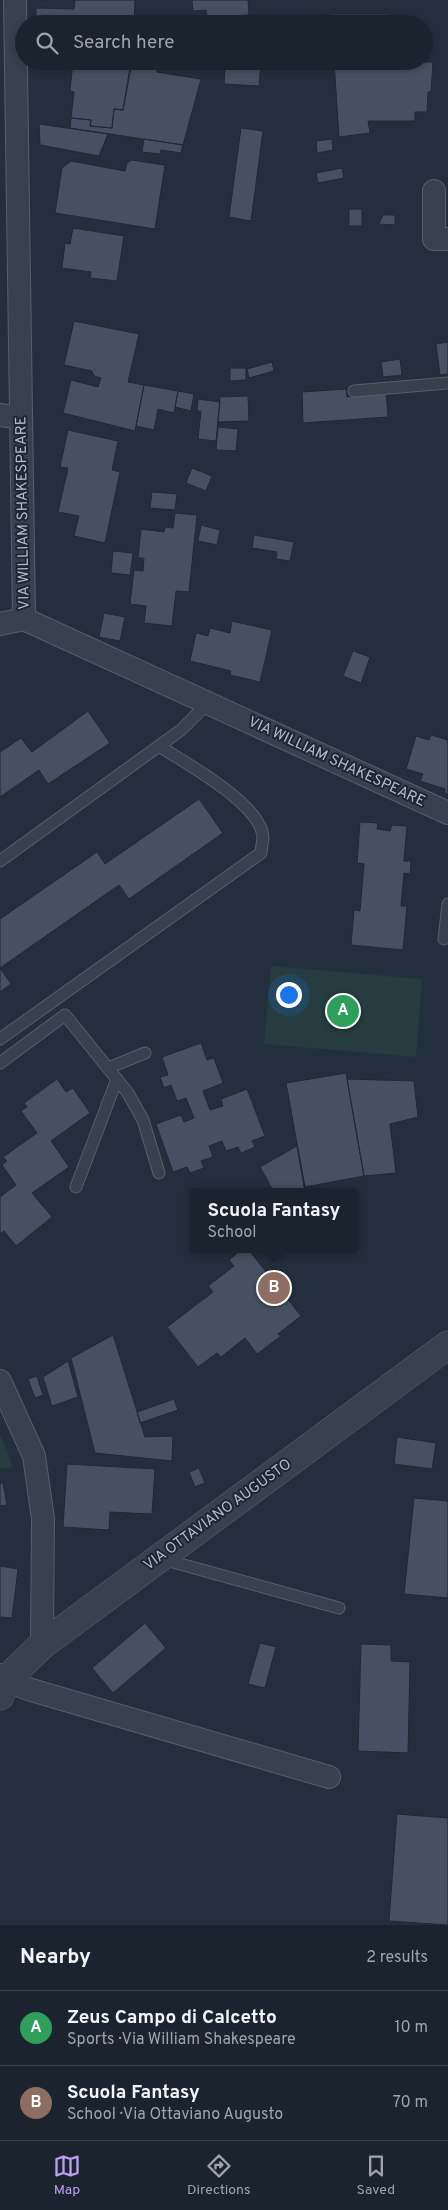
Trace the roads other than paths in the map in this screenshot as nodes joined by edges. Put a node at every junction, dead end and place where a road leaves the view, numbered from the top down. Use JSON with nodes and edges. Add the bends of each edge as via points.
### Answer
{"nodes":[{"id":1,"x":15,"y":0,"type":"edge"},
{"id":2,"x":434,"y":191,"type":"dead end"},
{"id":3,"x":9,"y":208,"type":"edge"},
{"id":4,"x":448,"y":239,"type":"edge"},
{"id":5,"x":448,"y":383,"type":"edge"},
{"id":6,"x":354,"y":391,"type":"dead end"},
{"id":7,"x":10,"y":416,"type":"edge"},
{"id":8,"x":24,"y":619,"type":"junction"},
{"id":9,"x":0,"y":624,"type":"edge"},
{"id":10,"x":209,"y":702,"type":"junction"},
{"id":11,"x":159,"y":746,"type":"junction"},
{"id":12,"x":448,"y":812,"type":"edge"},
{"id":13,"x":0,"y":861,"type":"edge"},
{"id":14,"x":448,"y":904,"type":"edge"},
{"id":15,"x":444,"y":939,"type":"dead end"},
{"id":16,"x":0,"y":1040,"type":"edge"},
{"id":17,"x":145,"y":1053,"type":"dead end"},
{"id":18,"x":0,"y":1063,"type":"edge"},
{"id":19,"x":108,"y":1068,"type":"junction"},
{"id":20,"x":117,"y":1080,"type":"junction"},
{"id":21,"x":159,"y":1173,"type":"dead end"},
{"id":22,"x":76,"y":1187,"type":"dead end"},
{"id":23,"x":448,"y":1345,"type":"edge"},
{"id":24,"x":0,"y":1381,"type":"edge"},
{"id":25,"x":158,"y":1558,"type":"junction"},
{"id":26,"x":339,"y":1608,"type":"dead end"},
{"id":27,"x":42,"y":1645,"type":"junction"},
{"id":28,"x":2,"y":1684,"type":"edge"},
{"id":29,"x":329,"y":1777,"type":"dead end"}],
"edges":[{"from":1,"to":3,"type":"street","name":"VIA WILLIAM SHAKESPEARE"},
{"from":2,"to":4,"type":"street","via":[[434,239]]},
{"from":3,"to":7,"type":"street","name":"VIA WILLIAM SHAKESPEARE"},
{"from":5,"to":6,"type":"lane"},
{"from":7,"to":8,"type":"street","name":"VIA WILLIAM SHAKESPEARE"},
{"from":8,"to":9,"type":"street"},
{"from":8,"to":10,"type":"street","name":"VIA WILLIAM SHAKESPEARE"},
{"from":10,"to":11,"type":"lane","via":[[181,730]]},
{"from":10,"to":12,"type":"street","name":"VIA WILLIAM SHAKESPEARE"},
{"from":11,"to":13,"type":"lane"},
{"from":11,"to":16,"type":"lane","via":[[240,800],[255,817],[263,836],[260,853]]},
{"from":14,"to":15,"type":"lane"},
{"from":17,"to":19,"type":"lane"},
{"from":18,"to":19,"type":"lane","via":[[65,1015]]},
{"from":19,"to":20,"type":"lane"},
{"from":20,"to":21,"type":"lane","via":[[143,1120]]},
{"from":20,"to":22,"type":"lane"},
{"from":23,"to":25,"type":"street","name":"VIA OTTAVIANO AUGUSTO"},
{"from":24,"to":27,"type":"street","via":[[34,1456],[43,1519]]},
{"from":25,"to":26,"type":"lane"},
{"from":25,"to":27,"type":"street","name":"VIA OTTAVIANO AUGUSTO"},
{"from":27,"to":28,"type":"street","name":"VIA OTTAVIANO AUGUSTO"},
{"from":28,"to":29,"type":"street","via":[[37,1691]]}]}
